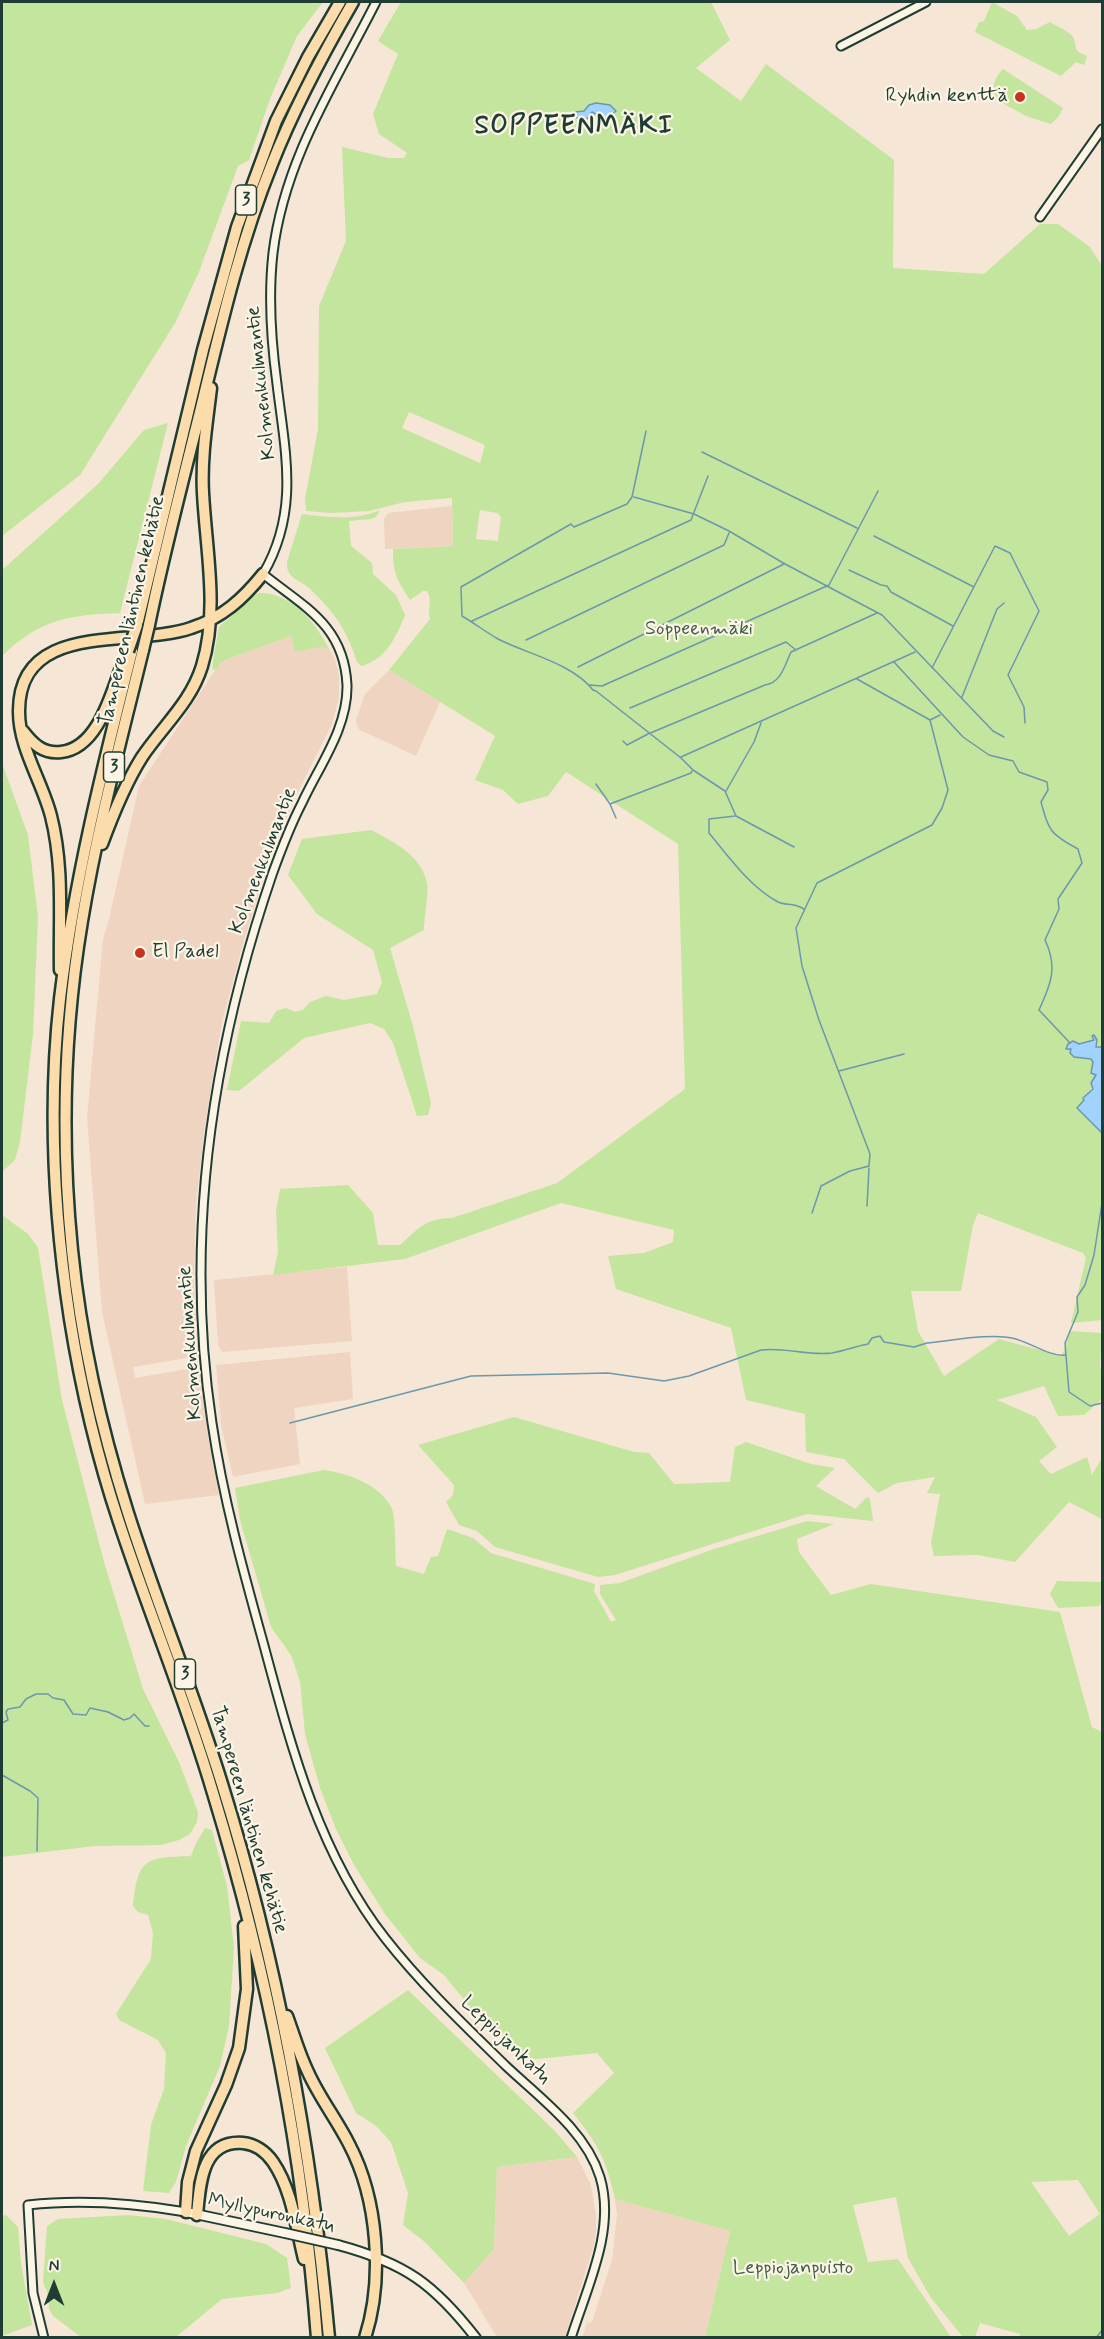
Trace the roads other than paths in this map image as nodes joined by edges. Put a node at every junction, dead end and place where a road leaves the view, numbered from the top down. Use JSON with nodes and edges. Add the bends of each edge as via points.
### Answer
{"nodes":[{"id":1,"x":340,"y":2,"type":"edge"},
{"id":2,"x":353,"y":2,"type":"edge"},
{"id":3,"x":375,"y":2,"type":"edge"},
{"id":4,"x":926,"y":2,"type":"edge"},
{"id":5,"x":841,"y":46,"type":"dead end"},
{"id":6,"x":1102,"y":129,"type":"edge"},
{"id":7,"x":1040,"y":217,"type":"dead end"},
{"id":8,"x":217,"y":343,"type":"junction"},
{"id":9,"x":262,"y":574,"type":"junction"},
{"id":10,"x":210,"y":621,"type":"junction"},
{"id":11,"x":134,"y":650,"type":"junction"},
{"id":12,"x":21,"y":729,"type":"junction"},
{"id":13,"x":88,"y":884,"type":"junction"},
{"id":14,"x":60,"y":1000,"type":"junction"},
{"id":15,"x":304,"y":1787,"type":"joint"},
{"id":16,"x":242,"y":1896,"type":"junction"},
{"id":17,"x":276,"y":1989,"type":"junction"},
{"id":18,"x":191,"y":2214,"type":"junction"},
{"id":19,"x":374,"y":2255,"type":"junction"},
{"id":20,"x":315,"y":2304,"type":"junction"},
{"id":21,"x":44,"y":2337,"type":"edge"},
{"id":22,"x":317,"y":2337,"type":"edge"},
{"id":23,"x":329,"y":2337,"type":"edge"},
{"id":24,"x":365,"y":2337,"type":"edge"},
{"id":25,"x":476,"y":2337,"type":"edge"},
{"id":26,"x":571,"y":2337,"type":"edge"}],
"edges":[{"from":1,"to":11,"type":"highway","name":"Tampereen läntinen kehätie","number":"3","bridge":true,"via":[[276,122],[237,227],[203,350]]},
{"from":2,"to":8,"type":"highway","name":"Tampereen läntinen kehätie","number":"3","via":[[310,80],[272,163],[235,270]]},
{"from":3,"to":9,"type":"street","name":"Kolmenkulmantie","via":[[313,122],[297,159],[278,224],[270,319],[287,458],[287,495],[278,545]]},
{"from":4,"to":5,"type":"street"},
{"from":6,"to":7,"type":"street"},
{"from":8,"to":10,"type":"highway","via":[[202,474]]},
{"from":8,"to":11,"type":"highway","name":"Tampereen läntinen kehätie","number":"3","bridge":true,"via":[[149,625]]},
{"from":9,"to":10,"type":"highway","via":[[237,603]]},
{"from":9,"to":15,"type":"street","name":"Kolmenkulmantie","via":[[312,610],[330,630],[345,668],[346,700],[340,728],[299,808],[274,870],[228,1023],[203,1200],[202,1285],[210,1406],[230,1520]]},
{"from":10,"to":12,"type":"highway","via":[[174,633],[90,641],[54,651],[38,663],[24,684],[19,704]]},
{"from":10,"to":13,"type":"highway","via":[[197,681],[126,785]]},
{"from":11,"to":12,"type":"highway","via":[[98,722],[75,748],[56,753],[41,749]]},
{"from":11,"to":13,"type":"highway","name":"Tampereen läntinen kehätie","number":"3"},
{"from":11,"to":14,"type":"highway","name":"Tampereen läntinen kehätie","number":"3","via":[[78,876]]},
{"from":12,"to":14,"type":"highway","via":[[50,815],[58,855]]},
{"from":13,"to":17,"type":"highway","name":"Tampereen läntinen kehätie","number":"3","via":[[76,957],[67,1066],[67,1178],[81,1320],[108,1447],[223,1786]]},
{"from":14,"to":16,"type":"highway","name":"Tampereen läntinen kehätie","number":"3","via":[[55,1077],[56,1180],[61,1250],[81,1377],[118,1519],[192,1728]]},
{"from":15,"to":26,"type":"street","name":"Leppiojankatu","via":[[341,1870],[380,1932],[429,1989],[576,2134],[592,2158],[603,2191],[604,2224]]},
{"from":16,"to":18,"type":"highway","via":[[247,1980],[243,2023],[226,2085],[196,2151],[188,2182]]},
{"from":16,"to":20,"type":"highway","name":"Tampereen läntinen kehätie","number":"3","via":[[285,2088]]},
{"from":17,"to":19,"type":"highway","via":[[308,2073],[359,2165],[370,2200]]},
{"from":17,"to":23,"type":"highway","name":"Tampereen läntinen kehätie","number":"3","via":[[307,2157]]},
{"from":18,"to":19,"type":"main road","name":"Myllypuronkatu","bridge":true},
{"from":18,"to":20,"type":"highway","via":[[211,2155],[231,2144],[253,2145],[277,2170],[291,2204]]},
{"from":18,"to":21,"type":"street","name":"Myllypuronkatu","via":[[125,2204],[28,2205],[33,2293]]},
{"from":19,"to":24,"type":"highway","via":[[373,2301]]},
{"from":19,"to":25,"type":"main road","name":"Myllypuronkatu","via":[[418,2277]]},
{"from":20,"to":22,"type":"highway","name":"Tampereen läntinen kehätie","number":"3"}]}
